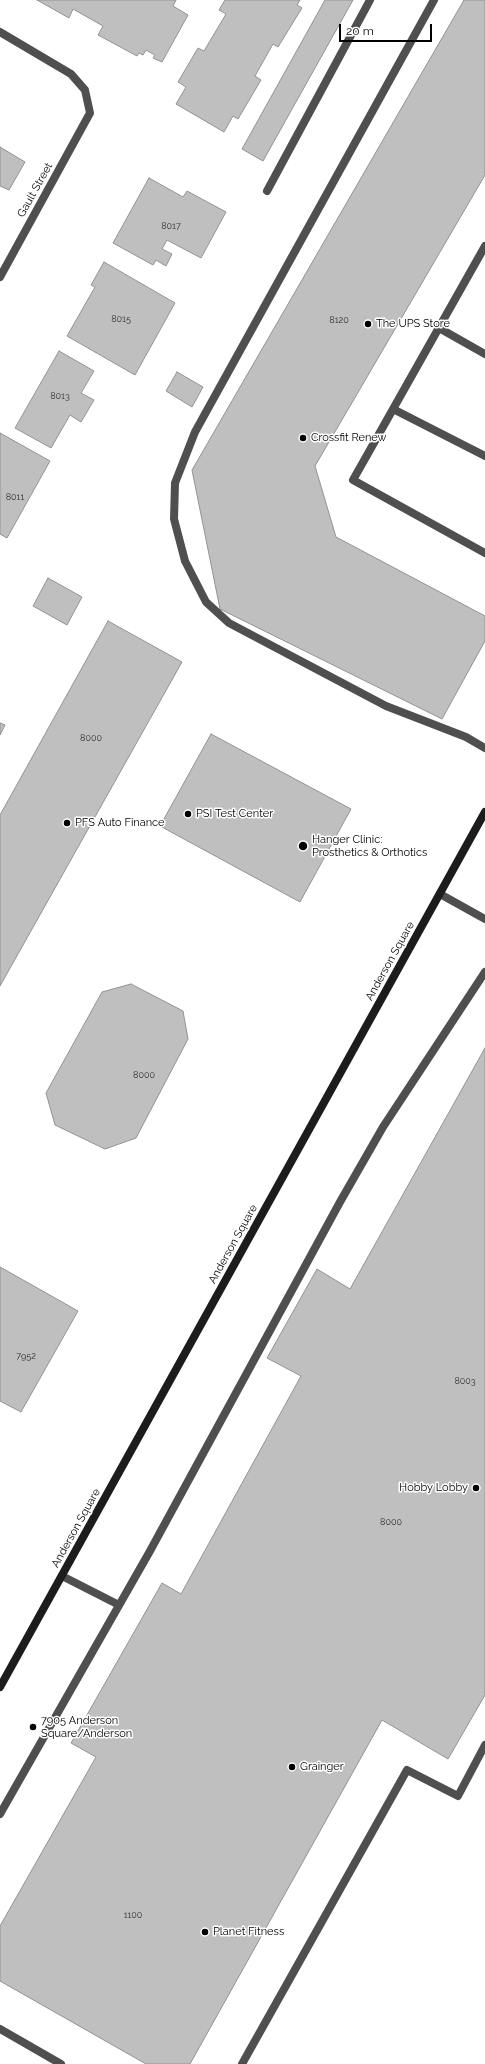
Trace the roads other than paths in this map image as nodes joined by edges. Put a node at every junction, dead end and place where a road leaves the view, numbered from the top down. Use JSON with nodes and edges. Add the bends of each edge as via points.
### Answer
{"nodes":[{"id":1,"x":370,"y":0,"type":"edge"},
{"id":2,"x":434,"y":0,"type":"edge"},
{"id":3,"x":0,"y":32,"type":"edge"},
{"id":4,"x":267,"y":192,"type":"dead end"},
{"id":5,"x":484,"y":250,"type":"edge"},
{"id":6,"x":0,"y":277,"type":"edge"},
{"id":7,"x":439,"y":328,"type":"junction"},
{"id":8,"x":485,"y":354,"type":"edge"},
{"id":9,"x":393,"y":409,"type":"junction"},
{"id":10,"x":485,"y":456,"type":"edge"},
{"id":11,"x":485,"y":553,"type":"edge"},
{"id":12,"x":485,"y":748,"type":"edge"},
{"id":13,"x":485,"y":812,"type":"edge"},
{"id":14,"x":440,"y":894,"type":"junction"},
{"id":15,"x":485,"y":919,"type":"edge"},
{"id":16,"x":485,"y":972,"type":"edge"},
{"id":17,"x":62,"y":1576,"type":"junction"},
{"id":18,"x":119,"y":1605,"type":"junction"},
{"id":19,"x":0,"y":1687,"type":"edge"},
{"id":20,"x":485,"y":1745,"type":"edge"},
{"id":21,"x":0,"y":1814,"type":"edge"},
{"id":22,"x":0,"y":2029,"type":"edge"},
{"id":23,"x":61,"y":2064,"type":"edge"},
{"id":24,"x":242,"y":2064,"type":"edge"}],
"edges":[{"from":1,"to":4,"type":"street"},
{"from":2,"to":12,"type":"street","via":[[196,432],[175,483],[174,519],[185,561],[206,602],[229,623],[386,706],[466,737]]},
{"from":3,"to":6,"type":"street","name":"Gault Street","via":[[71,74],[85,90],[90,113]]},
{"from":5,"to":7,"type":"street"},
{"from":7,"to":8,"type":"street"},
{"from":7,"to":9,"type":"street"},
{"from":9,"to":10,"type":"street"},
{"from":9,"to":11,"type":"street","via":[[353,480]]},
{"from":13,"to":14,"type":"main road","name":"Anderson Square"},
{"from":14,"to":15,"type":"street"},
{"from":14,"to":17,"type":"main road","name":"Anderson Square"},
{"from":16,"to":18,"type":"street","via":[[383,1127]]},
{"from":17,"to":18,"type":"street"},
{"from":17,"to":19,"type":"main road","name":"Anderson Square"},
{"from":18,"to":21,"type":"street"},
{"from":20,"to":24,"type":"street","via":[[458,1796],[407,1770]]},
{"from":22,"to":23,"type":"street"}]}
